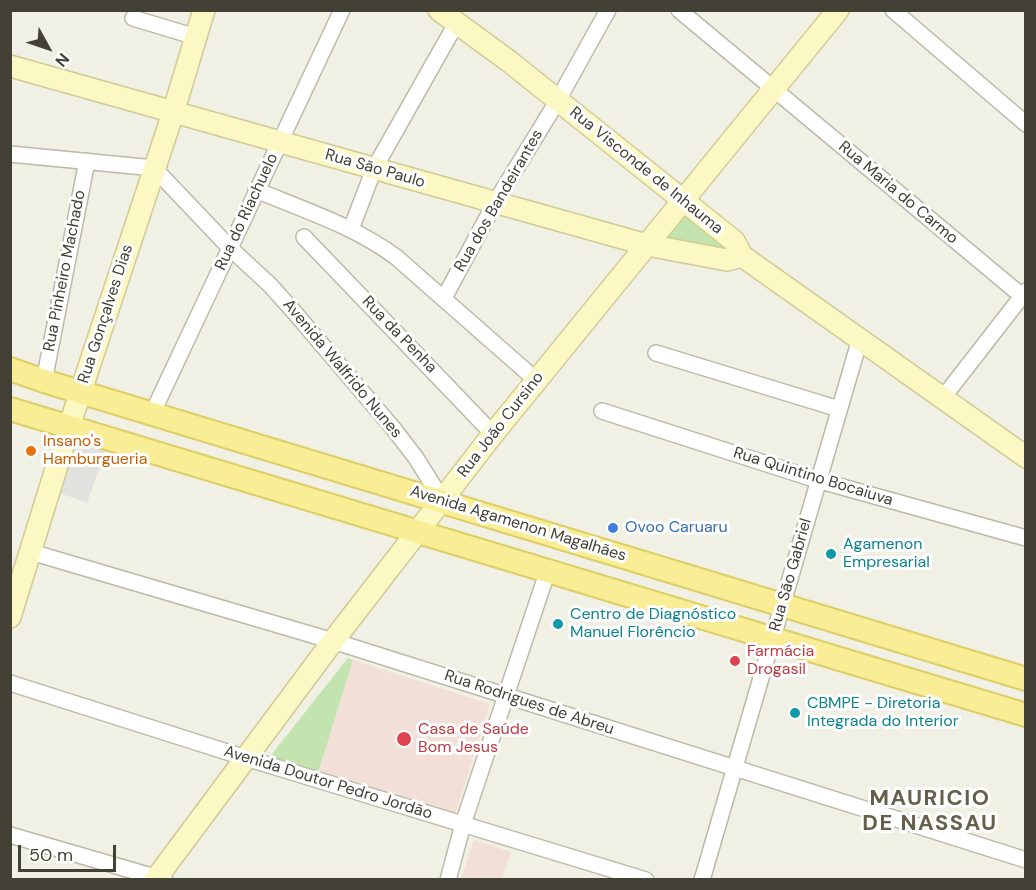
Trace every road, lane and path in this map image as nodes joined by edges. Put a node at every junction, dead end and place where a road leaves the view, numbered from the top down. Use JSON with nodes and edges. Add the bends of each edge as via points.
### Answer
{"nodes":[{"id":1,"x":204,"y":10,"type":"edge"},
{"id":2,"x":342,"y":10,"type":"edge"},
{"id":3,"x":608,"y":10,"type":"edge"},
{"id":4,"x":680,"y":10,"type":"edge"},
{"id":5,"x":838,"y":10,"type":"edge"},
{"id":6,"x":893,"y":10,"type":"edge"},
{"id":7,"x":448,"y":16,"type":"edge"},
{"id":8,"x":133,"y":18,"type":"dead end"},
{"id":9,"x":196,"y":37,"type":"junction"},
{"id":10,"x":10,"y":66,"type":"edge"},
{"id":11,"x":774,"y":89,"type":"junction"},
{"id":12,"x":558,"y":100,"type":"junction"},
{"id":13,"x":173,"y":113,"type":"junction"},
{"id":14,"x":1026,"y":124,"type":"edge"},
{"id":15,"x":280,"y":142,"type":"junction"},
{"id":16,"x":10,"y":154,"type":"edge"},
{"id":17,"x":87,"y":161,"type":"junction"},
{"id":18,"x":153,"y":168,"type":"junction"},
{"id":19,"x":374,"y":169,"type":"junction"},
{"id":20,"x":256,"y":190,"type":"junction"},
{"id":21,"x":683,"y":200,"type":"junction"},
{"id":22,"x":495,"y":203,"type":"junction"},
{"id":23,"x":351,"y":229,"type":"junction"},
{"id":24,"x":304,"y":237,"type":"dead end"},
{"id":25,"x":647,"y":245,"type":"junction"},
{"id":26,"x":230,"y":248,"type":"junction"},
{"id":27,"x":742,"y":256,"type":"junction"},
{"id":28,"x":1024,"y":294,"type":"edge"},
{"id":29,"x":444,"y":298,"type":"junction"},
{"id":30,"x":860,"y":339,"type":"junction"},
{"id":31,"x":656,"y":353,"type":"dead end"},
{"id":32,"x":10,"y":369,"type":"edge"},
{"id":33,"x":536,"y":380,"type":"junction"},
{"id":34,"x":44,"y":381,"type":"junction"},
{"id":35,"x":81,"y":392,"type":"junction"},
{"id":36,"x":942,"y":399,"type":"junction"},
{"id":37,"x":10,"y":409,"type":"edge"},
{"id":38,"x":839,"y":409,"type":"junction"},
{"id":39,"x":603,"y":411,"type":"dead end"},
{"id":40,"x":152,"y":414,"type":"junction"},
{"id":41,"x":69,"y":427,"type":"junction"},
{"id":42,"x":494,"y":434,"type":"junction"},
{"id":43,"x":1026,"y":457,"type":"edge"},
{"id":44,"x":817,"y":480,"type":"junction"},
{"id":45,"x":443,"y":501,"type":"junction"},
{"id":46,"x":418,"y":530,"type":"junction"},
{"id":47,"x":1026,"y":538,"type":"edge"},
{"id":48,"x":31,"y":552,"type":"junction"},
{"id":49,"x":548,"y":570,"type":"junction"},
{"id":50,"x":783,"y":606,"type":"junction"},
{"id":51,"x":10,"y":617,"type":"edge"},
{"id":52,"x":773,"y":639,"type":"junction"},
{"id":53,"x":333,"y":641,"type":"junction"},
{"id":54,"x":1026,"y":678,"type":"edge"},
{"id":55,"x":10,"y":683,"type":"edge"},
{"id":56,"x":507,"y":696,"type":"junction"},
{"id":57,"x":1026,"y":715,"type":"edge"},
{"id":58,"x":246,"y":758,"type":"junction"},
{"id":59,"x":734,"y":768,"type":"junction"},
{"id":60,"x":463,"y":824,"type":"junction"},
{"id":61,"x":10,"y":835,"type":"edge"},
{"id":62,"x":1026,"y":860,"type":"edge"},
{"id":63,"x":159,"y":879,"type":"edge"},
{"id":64,"x":448,"y":879,"type":"edge"},
{"id":65,"x":645,"y":879,"type":"edge"},
{"id":66,"x":702,"y":879,"type":"edge"}],
"edges":[{"from":1,"to":9,"type":"street","name":"Rua Gonçalves Dias"},
{"from":2,"to":15,"type":"street","name":"Rua do Riachuelo"},
{"from":3,"to":12,"type":"street","name":"Rua dos Bandeirantes"},
{"from":4,"to":11,"type":"street","name":"Rua Maria do Carmo"},
{"from":5,"to":11,"type":"street","name":"Rua João Cursino"},
{"from":6,"to":14,"type":"street"},
{"from":7,"to":12,"type":"street","name":"Rua Visconde de Inhauma"},
{"from":7,"to":19,"type":"street"},
{"from":8,"to":9,"type":"street"},
{"from":9,"to":13,"type":"street","name":"Rua Gonçalves Dias"},
{"from":10,"to":13,"type":"street","name":"Rua São Paulo"},
{"from":11,"to":21,"type":"street","name":"Rua João Cursino"},
{"from":11,"to":28,"type":"street","name":"Rua Maria do Carmo"},
{"from":12,"to":21,"type":"street","name":"Rua Visconde de Inhauma"},
{"from":12,"to":22,"type":"street","name":"Rua dos Bandeirantes"},
{"from":13,"to":15,"type":"street","name":"Rua São Paulo"},
{"from":13,"to":18,"type":"street","name":"Rua Gonçalves Dias"},
{"from":15,"to":19,"type":"street","name":"Rua São Paulo"},
{"from":15,"to":20,"type":"street","name":"Rua do Riachuelo"},
{"from":16,"to":17,"type":"street"},
{"from":17,"to":18,"type":"street"},
{"from":17,"to":34,"type":"street","name":"Rua Pinheiro Machado"},
{"from":18,"to":26,"type":"street","name":"Avenida Walfrido Nunes"},
{"from":18,"to":35,"type":"street","name":"Rua Gonçalves Dias"},
{"from":19,"to":22,"type":"street","name":"Rua São Paulo"},
{"from":19,"to":23,"type":"street"},
{"from":20,"to":23,"type":"street"},
{"from":20,"to":26,"type":"street","name":"Rua do Riachuelo"},
{"from":21,"to":25,"type":"street","name":"Rua João Cursino"},
{"from":21,"to":27,"type":"street","name":"Rua Visconde de Inhauma","via":[[734,241]]},
{"from":22,"to":25,"type":"street","name":"Rua São Paulo"},
{"from":22,"to":29,"type":"street","name":"Rua dos Bandeirantes"},
{"from":23,"to":29,"type":"street","via":[[389,252]]},
{"from":24,"to":42,"type":"street","name":"Rua da Penha"},
{"from":25,"to":27,"type":"street","name":"Rua São Paulo","via":[[727,260]]},
{"from":25,"to":33,"type":"street","name":"Rua João Cursino"},
{"from":26,"to":40,"type":"street","name":"Rua do Riachuelo"},
{"from":26,"to":45,"type":"street","name":"Avenida Walfrido Nunes","via":[[270,285],[393,428]]},
{"from":27,"to":30,"type":"street","name":"Rua Visconde de Inhauma"},
{"from":28,"to":36,"type":"street"},
{"from":29,"to":33,"type":"street"},
{"from":30,"to":36,"type":"street","name":"Rua Visconde de Inhauma"},
{"from":30,"to":38,"type":"street","name":"Rua São Gabriel"},
{"from":31,"to":38,"type":"street"},
{"from":32,"to":34,"type":"main road","name":"Avenida Agamenon Magalhães"},
{"from":33,"to":42,"type":"street","name":"Rua João Cursino"},
{"from":34,"to":35,"type":"main road","name":"Avenida Agamenon Magalhães"},
{"from":35,"to":40,"type":"main road","name":"Avenida Agamenon Magalhães"},
{"from":35,"to":41,"type":"street","name":"Rua Gonçalves Dias"},
{"from":36,"to":43,"type":"street","name":"Rua Visconde de Inhauma"},
{"from":37,"to":41,"type":"main road"},
{"from":38,"to":44,"type":"street","name":"Rua São Gabriel"},
{"from":39,"to":44,"type":"street","name":"Rua Quintino Bocaiuva"},
{"from":40,"to":45,"type":"main road","name":"Avenida Agamenon Magalhães"},
{"from":41,"to":46,"type":"main road"},
{"from":41,"to":48,"type":"street","name":"Rua Gonçalves Dias"},
{"from":42,"to":45,"type":"street","name":"Rua João Cursino"},
{"from":44,"to":47,"type":"street","name":"Rua Quintino Bocaiuva"},
{"from":44,"to":50,"type":"street","name":"Rua São Gabriel"},
{"from":45,"to":46,"type":"street","name":"Rua João Cursino"},
{"from":45,"to":50,"type":"main road","name":"Avenida Agamenon Magalhães"},
{"from":46,"to":49,"type":"main road"},
{"from":46,"to":53,"type":"street","name":"Rua João Cursino"},
{"from":48,"to":51,"type":"street","name":"Rua Gonçalves Dias"},
{"from":48,"to":53,"type":"street","name":"Rua Rodrigues de Abreu"},
{"from":49,"to":52,"type":"main road"},
{"from":49,"to":56,"type":"street"},
{"from":50,"to":52,"type":"street","name":"Rua São Gabriel"},
{"from":50,"to":54,"type":"main road","name":"Avenida Agamenon Magalhães"},
{"from":52,"to":57,"type":"main road"},
{"from":52,"to":59,"type":"street","name":"Rua São Gabriel"},
{"from":53,"to":56,"type":"street","name":"Rua Rodrigues de Abreu"},
{"from":53,"to":58,"type":"street","name":"Rua João Cursino"},
{"from":55,"to":58,"type":"street","name":"Avenida Doutor Pedro Jordão"},
{"from":56,"to":59,"type":"street","name":"Rua Rodrigues de Abreu"},
{"from":56,"to":60,"type":"street"},
{"from":58,"to":60,"type":"street","name":"Avenida Doutor Pedro Jordão"},
{"from":58,"to":63,"type":"street","name":"Rua João Cursino"},
{"from":59,"to":62,"type":"street","name":"Rua Rodrigues de Abreu"},
{"from":59,"to":66,"type":"street","name":"Rua São Gabriel"},
{"from":60,"to":64,"type":"street"},
{"from":60,"to":65,"type":"street","name":"Avenida Doutor Pedro Jordão"},
{"from":61,"to":63,"type":"street"}]}
